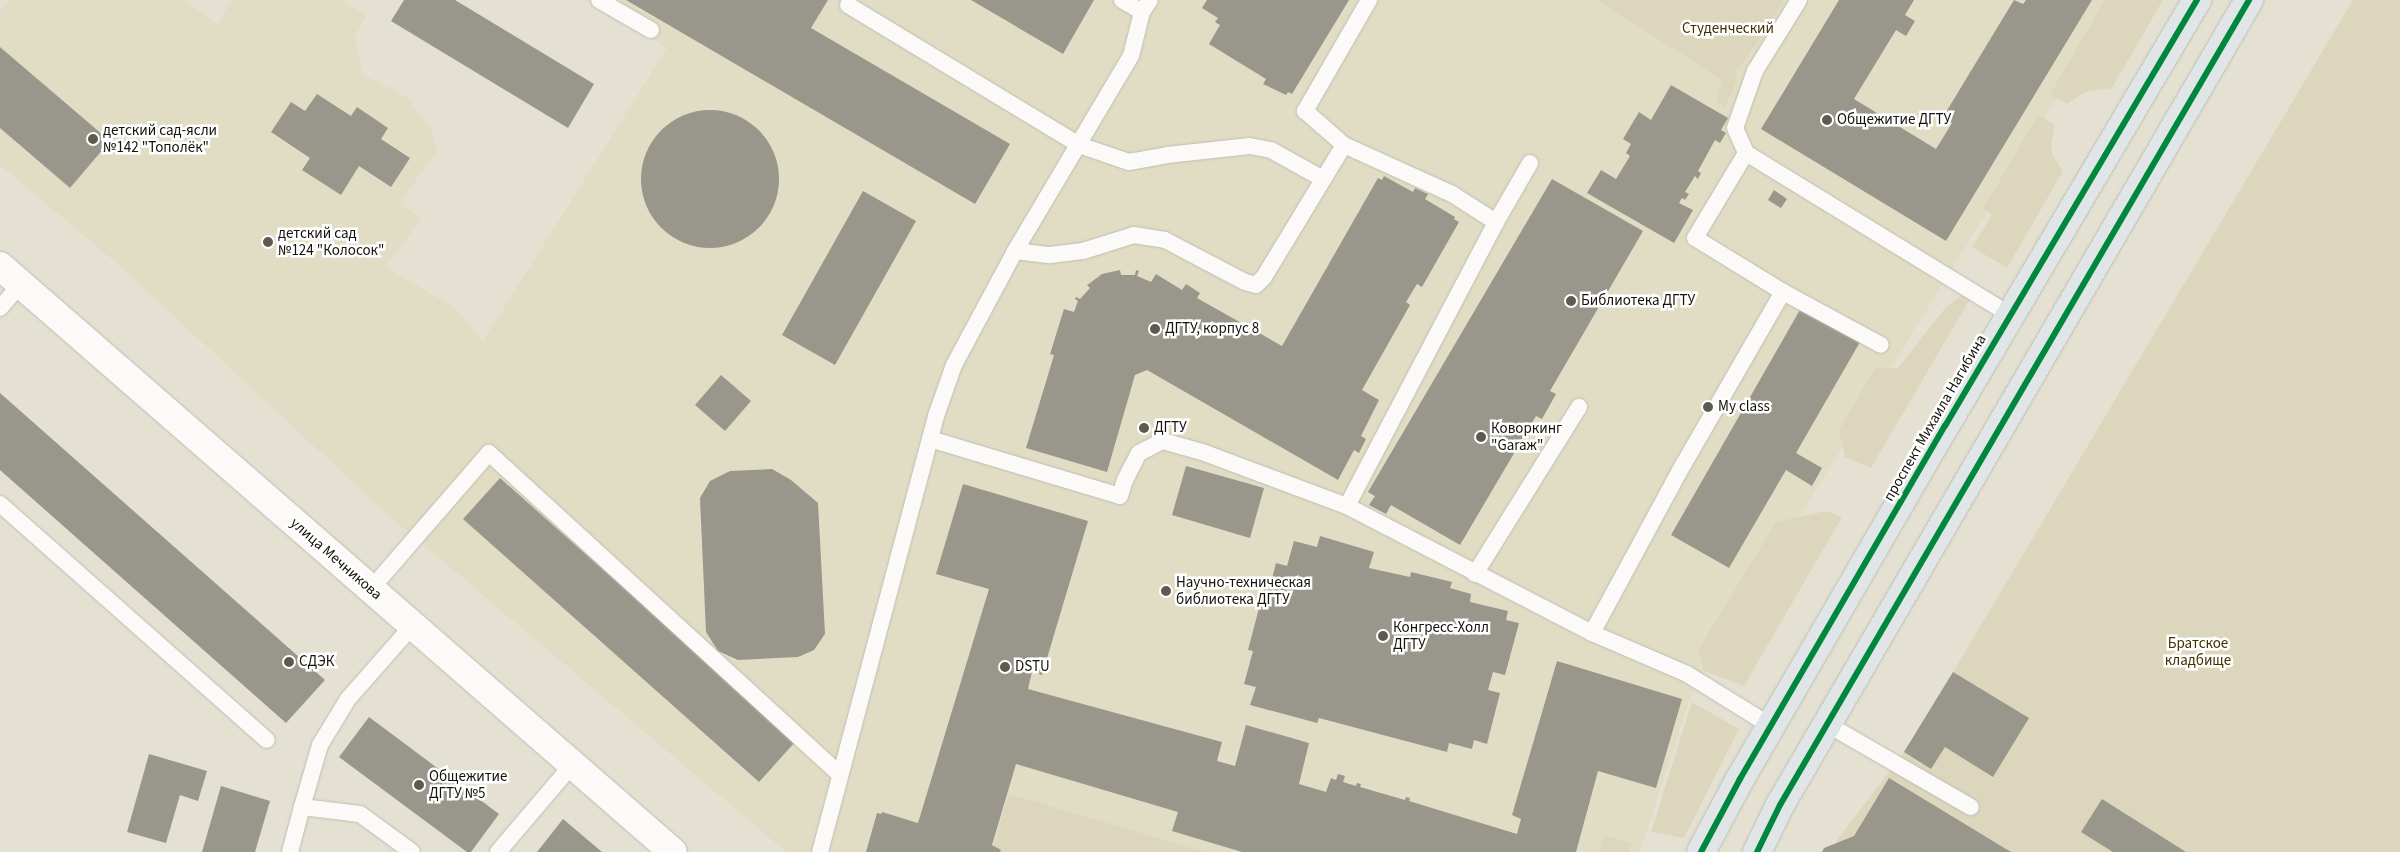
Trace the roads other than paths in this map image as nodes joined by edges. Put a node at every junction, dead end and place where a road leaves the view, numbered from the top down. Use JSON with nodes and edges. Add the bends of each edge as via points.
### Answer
{"nodes":[{"id":1,"x":599,"y":0,"type":"edge"},
{"id":2,"x":1122,"y":0,"type":"edge"},
{"id":3,"x":1369,"y":0,"type":"edge"},
{"id":4,"x":1799,"y":0,"type":"edge"},
{"id":5,"x":2197,"y":0,"type":"edge"},
{"id":6,"x":2248,"y":0,"type":"edge"},
{"id":7,"x":848,"y":5,"type":"dead end"},
{"id":8,"x":1146,"y":6,"type":"edge"},
{"id":9,"x":651,"y":30,"type":"dead end"},
{"id":10,"x":1079,"y":145,"type":"junction"},
{"id":11,"x":1344,"y":145,"type":"junction"},
{"id":12,"x":1746,"y":154,"type":"junction"},
{"id":13,"x":1530,"y":163,"type":"dead end"},
{"id":14,"x":1322,"y":179,"type":"junction"},
{"id":15,"x":1496,"y":222,"type":"junction"},
{"id":16,"x":1015,"y":251,"type":"junction"},
{"id":17,"x":0,"y":266,"type":"edge"},
{"id":18,"x":21,"y":284,"type":"junction"},
{"id":19,"x":1783,"y":292,"type":"junction"},
{"id":20,"x":0,"y":308,"type":"edge"},
{"id":21,"x":2010,"y":315,"type":"junction"},
{"id":22,"x":1881,"y":345,"type":"dead end"},
{"id":23,"x":1580,"y":407,"type":"dead end"},
{"id":24,"x":930,"y":439,"type":"junction"},
{"id":25,"x":0,"y":504,"type":"edge"},
{"id":26,"x":1347,"y":506,"type":"junction"},
{"id":27,"x":1475,"y":574,"type":"junction"},
{"id":28,"x":371,"y":589,"type":"junction"},
{"id":29,"x":413,"y":626,"type":"junction"},
{"id":30,"x":1592,"y":634,"type":"junction"},
{"id":31,"x":1827,"y":724,"type":"junction"},
{"id":32,"x":1771,"y":726,"type":"junction"},
{"id":33,"x":267,"y":740,"type":"dead end"},
{"id":34,"x":572,"y":765,"type":"junction"},
{"id":35,"x":840,"y":775,"type":"junction"},
{"id":36,"x":302,"y":807,"type":"junction"},
{"id":37,"x":1971,"y":807,"type":"dead end"},
{"id":38,"x":1760,"y":851,"type":"edge"},
{"id":39,"x":290,"y":852,"type":"edge"},
{"id":40,"x":412,"y":852,"type":"edge"},
{"id":41,"x":498,"y":852,"type":"edge"},
{"id":42,"x":672,"y":852,"type":"edge"},
{"id":43,"x":820,"y":852,"type":"edge"},
{"id":44,"x":1700,"y":852,"type":"edge"}],
"edges":[{"from":1,"to":9,"type":"lane"},
{"from":2,"to":8,"type":"lane"},
{"from":3,"to":11,"type":"lane","via":[[1305,111]]},
{"from":4,"to":12,"type":"lane","via":[[1755,72],[1735,128]]},
{"from":5,"to":21,"type":"main road","name":"проспект Михаила Нагибина"},
{"from":6,"to":31,"type":"main road"},
{"from":7,"to":10,"type":"lane"},
{"from":8,"to":10,"type":"lane","via":[[1132,56]]},
{"from":10,"to":14,"type":"lane","via":[[1129,162],[1250,146],[1271,150]]},
{"from":10,"to":16,"type":"lane"},
{"from":11,"to":14,"type":"lane"},
{"from":11,"to":15,"type":"lane","via":[[1452,194]]},
{"from":12,"to":19,"type":"lane","via":[[1695,238]]},
{"from":12,"to":21,"type":"lane"},
{"from":13,"to":15,"type":"lane"},
{"from":14,"to":16,"type":"lane","via":[[1264,277],[1256,285],[1165,240],[1134,235],[1083,251],[1050,255]]},
{"from":15,"to":26,"type":"lane"},
{"from":16,"to":24,"type":"lane","via":[[954,365]]},
{"from":17,"to":18,"type":"main road","name":"улица Мечникова"},
{"from":18,"to":20,"type":"lane"},
{"from":18,"to":28,"type":"main road","name":"улица Мечникова"},
{"from":19,"to":22,"type":"lane"},
{"from":19,"to":30,"type":"lane","via":[[1683,465]]},
{"from":21,"to":32,"type":"main road","name":"проспект Михаила Нагибина"},
{"from":23,"to":27,"type":"lane"},
{"from":24,"to":26,"type":"lane","via":[[1120,496],[1139,453],[1163,441],[1205,453]]},
{"from":24,"to":35,"type":"lane"},
{"from":25,"to":33,"type":"lane"},
{"from":26,"to":27,"type":"lane"},
{"from":27,"to":30,"type":"lane"},
{"from":28,"to":29,"type":"main road","name":"улица Мечникова"},
{"from":28,"to":35,"type":"lane","via":[[488,453]]},
{"from":29,"to":34,"type":"main road","name":"улица Мечникова"},
{"from":29,"to":36,"type":"lane","via":[[348,699],[338,715],[320,745]]},
{"from":30,"to":32,"type":"lane","via":[[1687,674]]},
{"from":31,"to":37,"type":"lane"},
{"from":31,"to":38,"type":"main road","via":[[1780,805]]},
{"from":32,"to":44,"type":"main road","name":"проспект Михаила Нагибина"},
{"from":34,"to":41,"type":"lane"},
{"from":34,"to":42,"type":"main road","name":"улица Мечникова"},
{"from":35,"to":43,"type":"lane"},
{"from":36,"to":39,"type":"lane"},
{"from":36,"to":40,"type":"lane","via":[[360,814]]}]}
